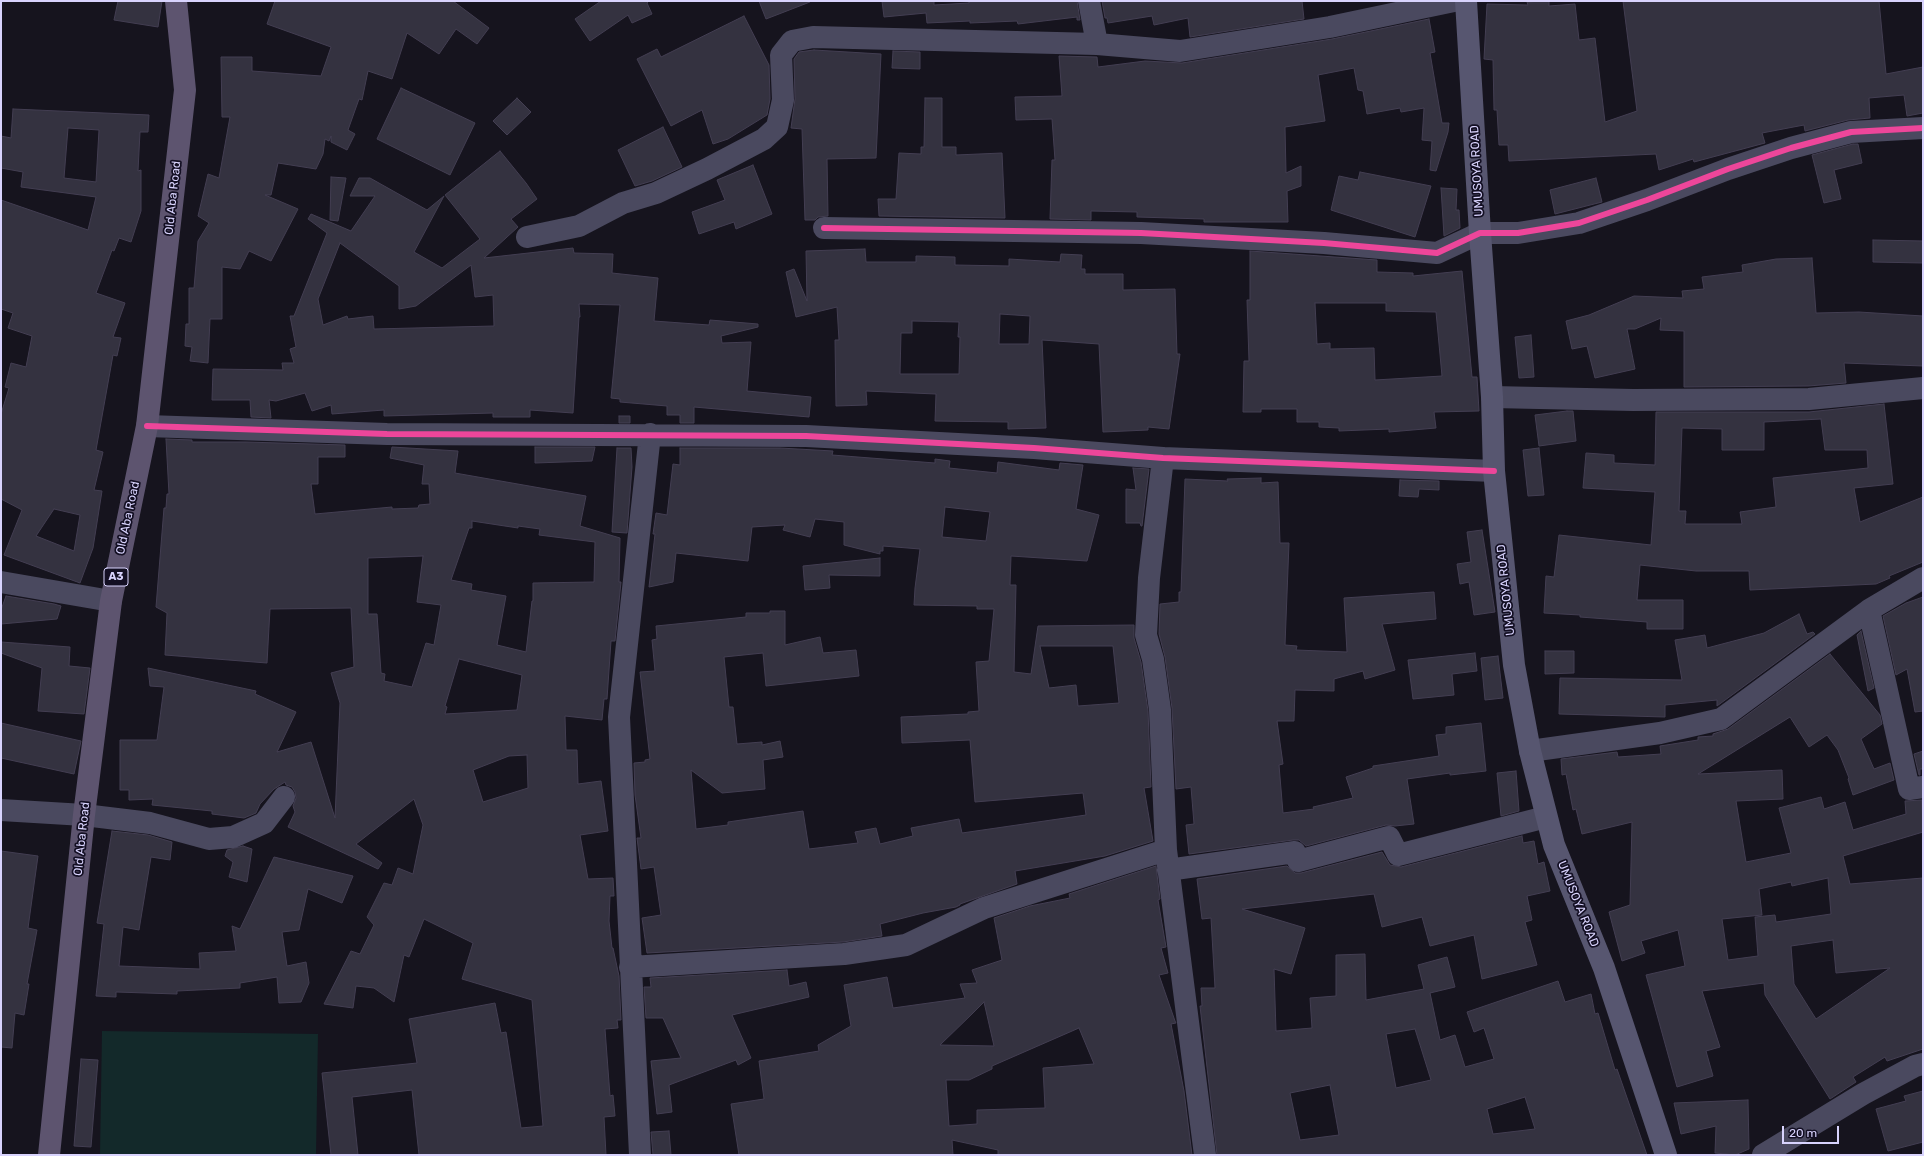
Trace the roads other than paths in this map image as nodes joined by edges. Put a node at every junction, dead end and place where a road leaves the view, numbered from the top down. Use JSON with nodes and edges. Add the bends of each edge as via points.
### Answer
{"nodes":[{"id":1,"x":176,"y":1,"type":"edge"},
{"id":2,"x":1089,"y":1,"type":"edge"},
{"id":3,"x":1454,"y":1,"type":"edge"},
{"id":4,"x":1466,"y":1,"type":"edge"},
{"id":5,"x":1097,"y":44,"type":"junction"},
{"id":6,"x":1923,"y":128,"type":"edge"},
{"id":7,"x":824,"y":228,"type":"dead end"},
{"id":8,"x":1480,"y":233,"type":"junction"},
{"id":9,"x":527,"y":237,"type":"dead end"},
{"id":10,"x":1923,"y":388,"type":"edge"},
{"id":11,"x":1492,"y":397,"type":"junction"},
{"id":12,"x":147,"y":426,"type":"junction"},
{"id":13,"x":650,"y":434,"type":"junction"},
{"id":14,"x":1163,"y":458,"type":"junction"},
{"id":15,"x":1494,"y":471,"type":"junction"},
{"id":16,"x":1923,"y":578,"type":"edge"},
{"id":17,"x":1,"y":582,"type":"edge"},
{"id":18,"x":111,"y":601,"type":"junction"},
{"id":19,"x":1869,"y":610,"type":"junction"},
{"id":20,"x":1530,"y":751,"type":"junction"},
{"id":21,"x":1923,"y":787,"type":"edge"},
{"id":22,"x":284,"y":797,"type":"dead end"},
{"id":23,"x":1,"y":810,"type":"edge"},
{"id":24,"x":84,"y":815,"type":"junction"},
{"id":25,"x":1546,"y":817,"type":"junction"},
{"id":26,"x":1167,"y":860,"type":"junction"},
{"id":27,"x":630,"y":967,"type":"junction"},
{"id":28,"x":1923,"y":1064,"type":"edge"},
{"id":29,"x":48,"y":1155,"type":"edge"},
{"id":30,"x":640,"y":1155,"type":"edge"},
{"id":31,"x":1205,"y":1155,"type":"edge"},
{"id":32,"x":1666,"y":1155,"type":"edge"},
{"id":33,"x":1763,"y":1155,"type":"edge"}],
"edges":[{"from":1,"to":12,"type":"main road","name":"Old Aba Road","number":"A3","via":[[185,90]]},
{"from":2,"to":5,"type":"street"},
{"from":3,"to":5,"type":"street","via":[[1330,27],[1180,51]]},
{"from":4,"to":8,"type":"main road","name":"UMUSOYA ROAD"},
{"from":5,"to":9,"type":"street","via":[[813,37],[792,41],[781,55],[783,100],[777,127],[764,139],[708,169],[656,193],[623,203],[579,226]]},
{"from":6,"to":8,"type":"street","via":[[1851,132],[1791,148],[1579,223],[1518,233]]},
{"from":7,"to":8,"type":"street","via":[[1141,233],[1324,243],[1437,254]]},
{"from":8,"to":11,"type":"main road","name":"UMUSOYA ROAD"},
{"from":10,"to":11,"type":"street","via":[[1809,399],[1633,400]]},
{"from":11,"to":15,"type":"main road","name":"UMUSOYA ROAD"},
{"from":12,"to":13,"type":"street","via":[[387,434]]},
{"from":12,"to":18,"type":"main road","name":"Old Aba Road","number":"A3"},
{"from":13,"to":14,"type":"street","via":[[806,436],[1034,448]]},
{"from":13,"to":27,"type":"street","via":[[619,717]]},
{"from":14,"to":15,"type":"street"},
{"from":14,"to":26,"type":"street","via":[[1149,578],[1146,635],[1153,659],[1160,710]]},
{"from":15,"to":20,"type":"main road","name":"UMUSOYA ROAD","via":[[1514,665]]},
{"from":16,"to":19,"type":"street"},
{"from":17,"to":18,"type":"street"},
{"from":18,"to":24,"type":"main road","name":"Old Aba Road","number":"A3"},
{"from":19,"to":20,"type":"street","via":[[1721,719],[1660,733]]},
{"from":19,"to":21,"type":"street","via":[[1909,789]]},
{"from":20,"to":25,"type":"main road","name":"UMUSOYA ROAD"},
{"from":22,"to":24,"type":"street","via":[[264,824],[233,837],[209,839],[150,823]]},
{"from":23,"to":24,"type":"street"},
{"from":24,"to":29,"type":"main road","name":"Old Aba Road","number":"A3"},
{"from":25,"to":26,"type":"street","via":[[1398,855],[1389,837],[1298,860],[1295,852]]},
{"from":25,"to":32,"type":"main road","name":"UMUSOYA ROAD","via":[[1554,845],[1604,968]]},
{"from":26,"to":27,"type":"street","via":[[984,908],[906,945],[844,954]]},
{"from":26,"to":31,"type":"street"},
{"from":27,"to":30,"type":"street"},
{"from":28,"to":33,"type":"street","via":[[1862,1094]]}]}
